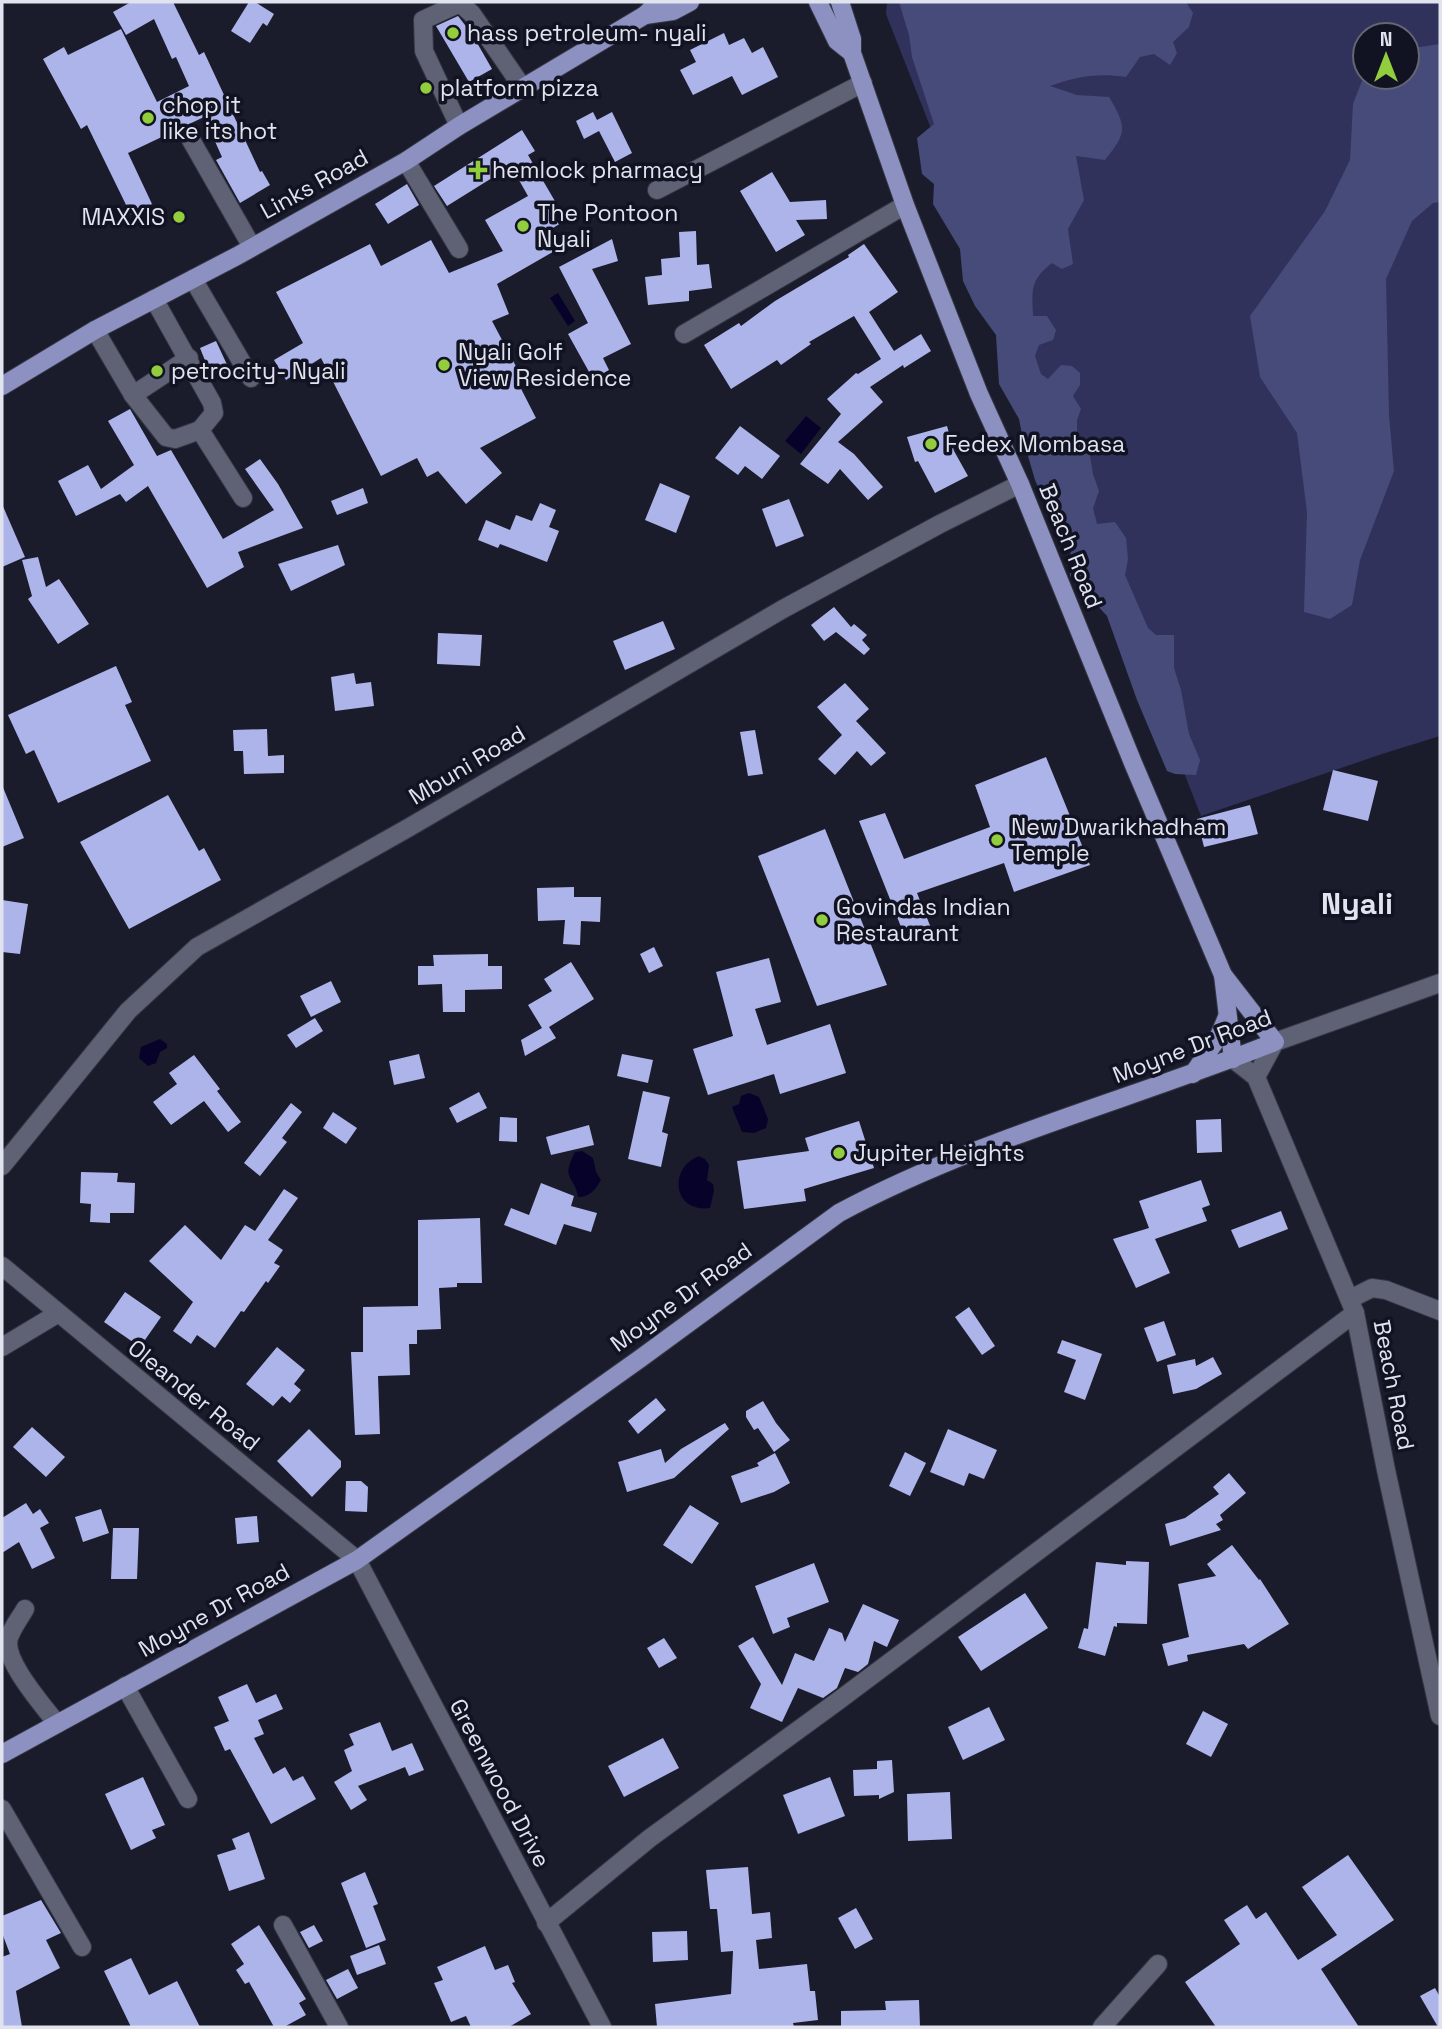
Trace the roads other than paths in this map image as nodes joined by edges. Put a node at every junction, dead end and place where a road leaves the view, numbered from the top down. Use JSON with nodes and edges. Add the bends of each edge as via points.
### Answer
{"nodes":[{"id":1,"x":658,"y":2,"type":"edge"},
{"id":2,"x":690,"y":2,"type":"edge"},
{"id":3,"x":818,"y":2,"type":"edge"},
{"id":4,"x":840,"y":2,"type":"edge"},
{"id":5,"x":645,"y":15,"type":"junction"},
{"id":6,"x":852,"y":53,"type":"junction"},
{"id":7,"x":863,"y":83,"type":"junction"},
{"id":8,"x":523,"y":88,"type":"junction"},
{"id":9,"x":459,"y":126,"type":"junction"},
{"id":10,"x":191,"y":140,"type":"dead end"},
{"id":11,"x":406,"y":161,"type":"junction"},
{"id":12,"x":657,"y":190,"type":"dead end"},
{"id":13,"x":905,"y":205,"type":"junction"},
{"id":14,"x":252,"y":247,"type":"junction"},
{"id":15,"x":459,"y":249,"type":"dead end"},
{"id":16,"x":193,"y":279,"type":"junction"},
{"id":17,"x":154,"y":299,"type":"junction"},
{"id":18,"x":95,"y":330,"type":"junction"},
{"id":19,"x":684,"y":334,"type":"dead end"},
{"id":20,"x":189,"y":359,"type":"junction"},
{"id":21,"x":251,"y":378,"type":"dead end"},
{"id":22,"x":2,"y":386,"type":"edge"},
{"id":23,"x":133,"y":395,"type":"junction"},
{"id":24,"x":200,"y":430,"type":"junction"},
{"id":25,"x":1020,"y":484,"type":"junction"},
{"id":26,"x":243,"y":498,"type":"dead end"},
{"id":27,"x":1223,"y":975,"type":"junction"},
{"id":28,"x":1440,"y":982,"type":"edge"},
{"id":29,"x":1227,"y":1017,"type":"junction"},
{"id":30,"x":1275,"y":1042,"type":"junction"},
{"id":31,"x":1233,"y":1059,"type":"junction"},
{"id":32,"x":1193,"y":1074,"type":"junction"},
{"id":33,"x":1256,"y":1077,"type":"junction"},
{"id":34,"x":2,"y":1166,"type":"edge"},
{"id":35,"x":2,"y":1266,"type":"edge"},
{"id":36,"x":1352,"y":1306,"type":"junction"},
{"id":37,"x":1440,"y":1311,"type":"edge"},
{"id":38,"x":57,"y":1314,"type":"junction"},
{"id":39,"x":2,"y":1347,"type":"edge"},
{"id":40,"x":357,"y":1560,"type":"junction"},
{"id":41,"x":24,"y":1609,"type":"dead end"},
{"id":42,"x":125,"y":1686,"type":"junction"},
{"id":43,"x":1440,"y":1716,"type":"edge"},
{"id":44,"x":57,"y":1724,"type":"junction"},
{"id":45,"x":2,"y":1754,"type":"edge"},
{"id":46,"x":188,"y":1799,"type":"dead end"},
{"id":47,"x":2,"y":1809,"type":"edge"},
{"id":48,"x":546,"y":1923,"type":"junction"},
{"id":49,"x":283,"y":1925,"type":"dead end"},
{"id":50,"x":82,"y":1947,"type":"dead end"},
{"id":51,"x":1158,"y":1965,"type":"dead end"},
{"id":52,"x":339,"y":2027,"type":"edge"},
{"id":53,"x":602,"y":2027,"type":"edge"},
{"id":54,"x":1102,"y":2027,"type":"edge"}],
"edges":[{"from":1,"to":5,"type":"main road"},
{"from":2,"to":5,"type":"main road"},
{"from":3,"to":6,"type":"main road","via":[[837,41]]},
{"from":4,"to":6,"type":"main road"},
{"from":5,"to":8,"type":"main road","name":"Links Road"},
{"from":6,"to":7,"type":"main road","name":"Beach Road"},
{"from":7,"to":12,"type":"street"},
{"from":7,"to":13,"type":"main road","name":"Beach Road"},
{"from":8,"to":9,"type":"main road","name":"Links Road"},
{"from":8,"to":9,"type":"street","via":[[460,3],[423,20],[424,51]]},
{"from":9,"to":11,"type":"main road","name":"Links Road"},
{"from":10,"to":14,"type":"street"},
{"from":11,"to":14,"type":"main road","name":"Links Road"},
{"from":11,"to":15,"type":"street"},
{"from":13,"to":19,"type":"street"},
{"from":13,"to":25,"type":"main road","name":"Beach Road","via":[[979,394]]},
{"from":14,"to":16,"type":"main road","name":"Links Road"},
{"from":16,"to":17,"type":"main road","name":"Links Road"},
{"from":16,"to":21,"type":"street"},
{"from":17,"to":18,"type":"main road","name":"Links Road"},
{"from":17,"to":20,"type":"street"},
{"from":18,"to":22,"type":"main road","name":"Links Road"},
{"from":18,"to":23,"type":"street"},
{"from":20,"to":23,"type":"street"},
{"from":20,"to":24,"type":"street","via":[[214,413]]},
{"from":23,"to":24,"type":"street","via":[[166,437],[175,439]]},
{"from":24,"to":26,"type":"street"},
{"from":25,"to":27,"type":"main road","name":"Beach Road"},
{"from":25,"to":34,"type":"street","name":"Mbuni Road","via":[[783,608],[197,947],[128,1011]]},
{"from":27,"to":29,"type":"main road","name":"Beach Road"},
{"from":27,"to":30,"type":"main road","name":"Beach Road"},
{"from":28,"to":30,"type":"street","name":"Moyne Dr Road"},
{"from":29,"to":31,"type":"main road","name":"Beach Road"},
{"from":29,"to":32,"type":"main road"},
{"from":30,"to":31,"type":"main road","name":"Moyne Dr Road"},
{"from":30,"to":33,"type":"street"},
{"from":31,"to":32,"type":"main road","name":"Moyne Dr Road"},
{"from":31,"to":33,"type":"street","name":"Beach Road"},
{"from":32,"to":40,"type":"main road","name":"Moyne Dr Road","via":[[989,1146],[839,1213]]},
{"from":33,"to":36,"type":"street","name":"Beach Road"},
{"from":35,"to":38,"type":"street","name":"Oleander Road"},
{"from":36,"to":37,"type":"street","via":[[1372,1288]]},
{"from":36,"to":43,"type":"street","name":"Beach Road"},
{"from":36,"to":48,"type":"street","via":[[838,1701],[650,1838]]},
{"from":38,"to":39,"type":"street"},
{"from":38,"to":40,"type":"street","name":"Oleander Road"},
{"from":40,"to":42,"type":"main road","name":"Moyne Dr Road"},
{"from":40,"to":48,"type":"street","name":"Greenwood Drive"},
{"from":41,"to":44,"type":"street","via":[[8,1640],[8,1650],[13,1664]]},
{"from":42,"to":44,"type":"main road","name":"Moyne Dr Road"},
{"from":42,"to":46,"type":"street"},
{"from":44,"to":45,"type":"main road","name":"Moyne Dr Road"},
{"from":47,"to":50,"type":"street"},
{"from":48,"to":53,"type":"street","name":"Greenwood Drive"},
{"from":49,"to":52,"type":"street"},
{"from":51,"to":54,"type":"street"}]}
